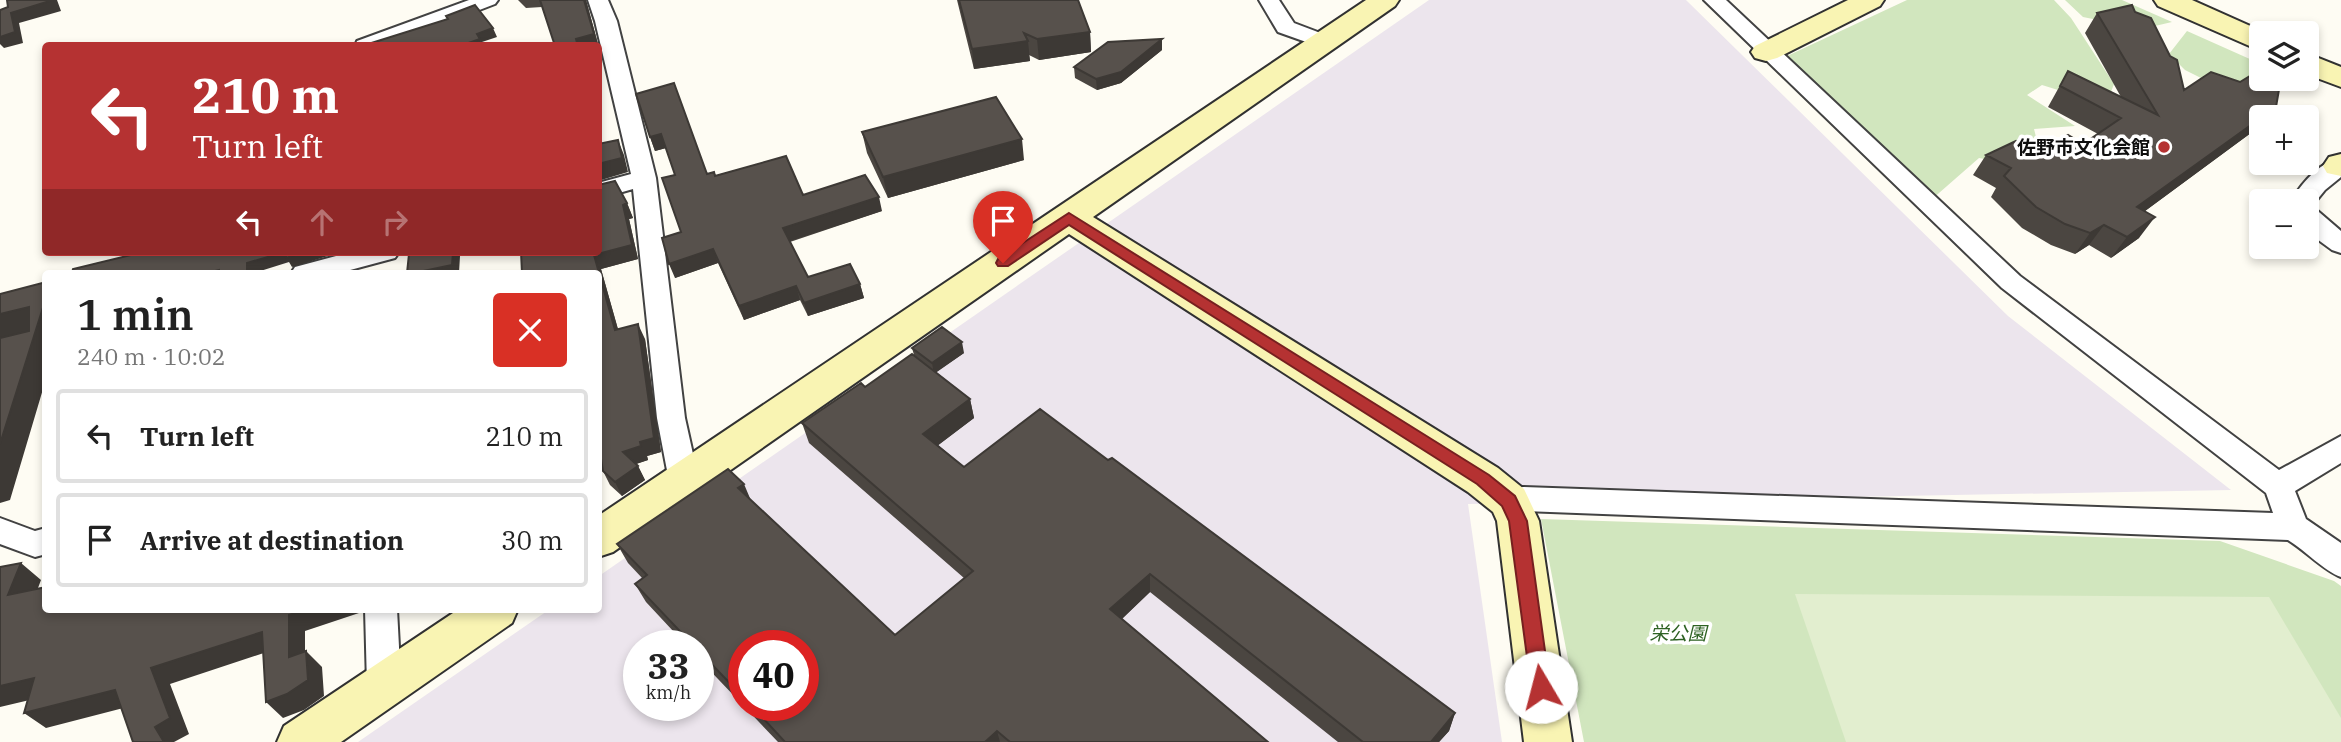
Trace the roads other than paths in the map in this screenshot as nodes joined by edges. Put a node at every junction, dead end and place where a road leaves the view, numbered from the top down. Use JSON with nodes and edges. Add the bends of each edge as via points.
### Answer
{"nodes":[{"id":1,"x":488,"y":0,"type":"edge"},
{"id":2,"x":598,"y":0,"type":"edge"},
{"id":3,"x":1269,"y":0,"type":"edge"},
{"id":4,"x":1385,"y":0,"type":"edge"},
{"id":5,"x":1714,"y":0,"type":"edge"},
{"id":6,"x":1870,"y":0,"type":"edge"},
{"id":7,"x":2168,"y":0,"type":"edge"},
{"id":8,"x":2249,"y":37,"type":"edge"},
{"id":9,"x":376,"y":42,"type":"edge"},
{"id":10,"x":1323,"y":42,"type":"junction"},
{"id":11,"x":1766,"y":52,"type":"junction"},
{"id":12,"x":2319,"y":68,"type":"edge"},
{"id":13,"x":2341,"y":78,"type":"edge"},
{"id":14,"x":2340,"y":165,"type":"edge"},
{"id":15,"x":644,"y":178,"type":"junction"},
{"id":16,"x":2312,"y":189,"type":"edge"},
{"id":17,"x":602,"y":190,"type":"edge"},
{"id":18,"x":1069,"y":218,"type":"junction"},
{"id":19,"x":2319,"y":228,"type":"edge"},
{"id":20,"x":2341,"y":244,"type":"edge"},
{"id":21,"x":370,"y":256,"type":"edge"},
{"id":22,"x":316,"y":270,"type":"edge"},
{"id":23,"x":2341,"y":448,"type":"edge"},
{"id":24,"x":684,"y":481,"type":"junction"},
{"id":25,"x":2278,"y":486,"type":"junction"},
{"id":26,"x":1509,"y":501,"type":"junction"},
{"id":27,"x":2294,"y":527,"type":"junction"},
{"id":28,"x":0,"y":531,"type":"edge"},
{"id":29,"x":602,"y":536,"type":"edge"},
{"id":30,"x":42,"y":542,"type":"edge"},
{"id":31,"x":2341,"y":564,"type":"edge"},
{"id":32,"x":381,"y":613,"type":"edge"},
{"id":33,"x":490,"y":613,"type":"edge"},
{"id":34,"x":384,"y":685,"type":"junction"},
{"id":35,"x":301,"y":742,"type":"edge"},
{"id":36,"x":1548,"y":742,"type":"edge"}],
"edges":[{"from":1,"to":9,"type":"street"},
{"from":2,"to":15,"type":"street"},
{"from":3,"to":10,"type":"street","via":[[1286,27]]},
{"from":4,"to":10,"type":"street"},
{"from":5,"to":11,"type":"street"},
{"from":6,"to":11,"type":"street"},
{"from":7,"to":8,"type":"street"},
{"from":10,"to":18,"type":"street"},
{"from":11,"to":25,"type":"street","via":[[2011,282]]},
{"from":12,"to":13,"type":"street"},
{"from":14,"to":16,"type":"street"},
{"from":15,"to":17,"type":"street"},
{"from":15,"to":24,"type":"street","via":[[670,406]]},
{"from":18,"to":24,"type":"street"},
{"from":18,"to":26,"type":"street","via":[[1483,480]]},
{"from":19,"to":20,"type":"street"},
{"from":21,"to":22,"type":"street"},
{"from":23,"to":25,"type":"street"},
{"from":24,"to":29,"type":"street"},
{"from":25,"to":27,"type":"street"},
{"from":26,"to":27,"type":"street"},
{"from":26,"to":36,"type":"street","via":[[1518,521]]},
{"from":27,"to":31,"type":"street"},
{"from":28,"to":30,"type":"street","via":[[35,544]]},
{"from":32,"to":34,"type":"street"},
{"from":33,"to":34,"type":"street"},
{"from":34,"to":35,"type":"street"}]}
